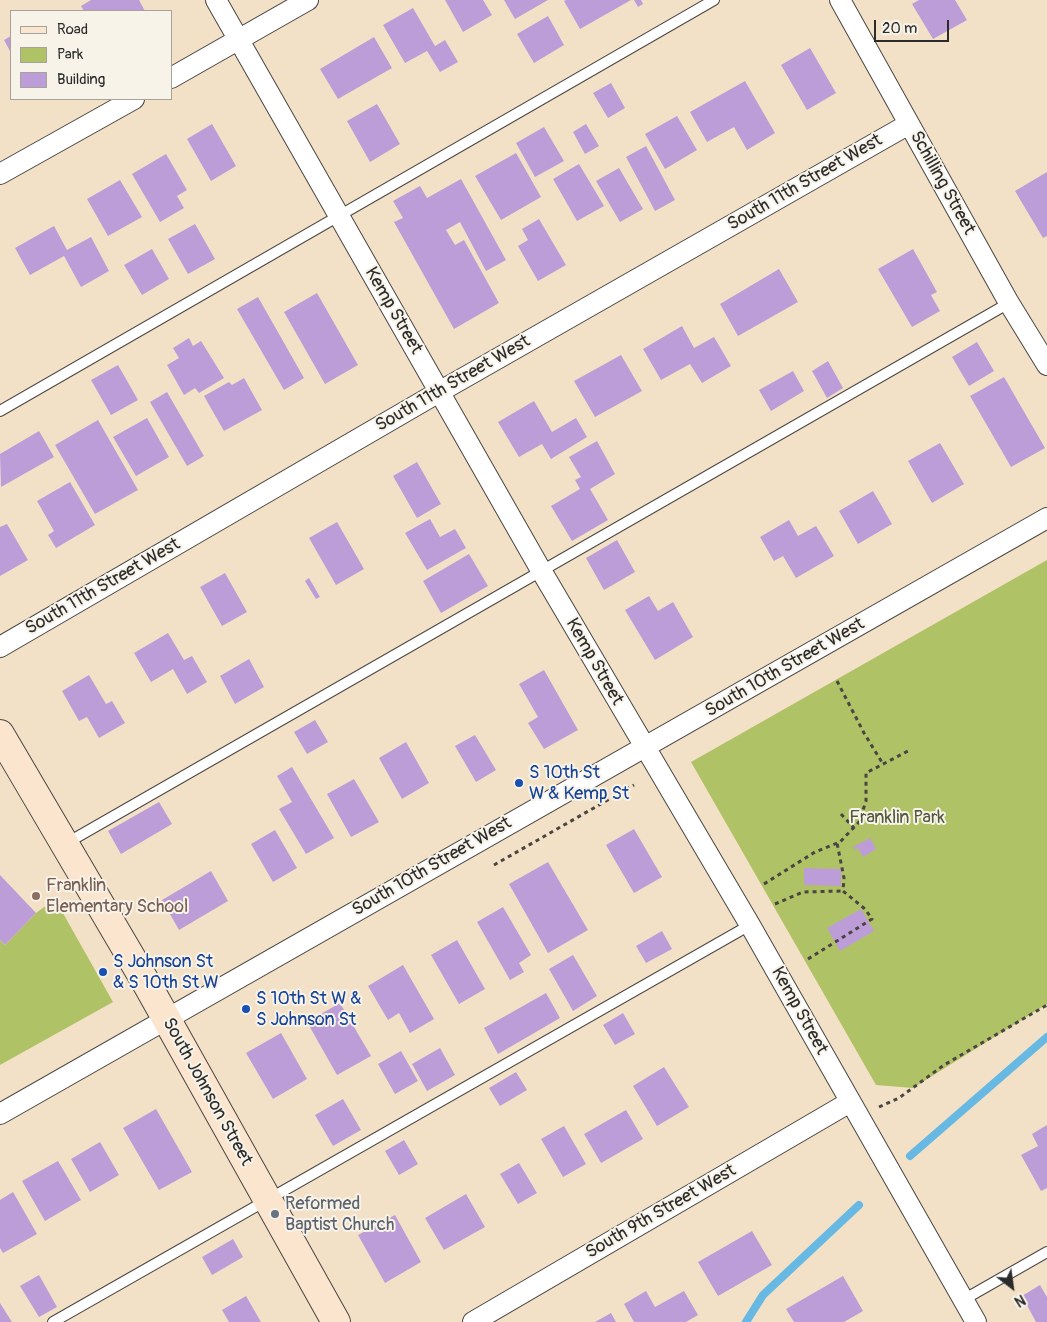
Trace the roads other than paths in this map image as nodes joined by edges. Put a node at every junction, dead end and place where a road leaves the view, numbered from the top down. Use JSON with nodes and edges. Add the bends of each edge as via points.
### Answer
{"nodes":[{"id":1,"x":216,"y":0,"type":"edge"},
{"id":2,"x":308,"y":0,"type":"edge"},
{"id":3,"x":714,"y":0,"type":"edge"},
{"id":4,"x":840,"y":0,"type":"edge"},
{"id":5,"x":239,"y":40,"type":"junction"},
{"id":6,"x":172,"y":77,"type":"edge"},
{"id":7,"x":132,"y":100,"type":"edge"},
{"id":8,"x":909,"y":124,"type":"junction"},
{"id":9,"x":0,"y":174,"type":"edge"},
{"id":10,"x":339,"y":215,"type":"junction"},
{"id":11,"x":1010,"y":303,"type":"junction"},
{"id":12,"x":1047,"y":365,"type":"edge"},
{"id":13,"x":439,"y":392,"type":"junction"},
{"id":14,"x":0,"y":411,"type":"edge"},
{"id":15,"x":1047,"y":518,"type":"edge"},
{"id":16,"x":542,"y":572,"type":"junction"},
{"id":17,"x":0,"y":647,"type":"edge"},
{"id":18,"x":0,"y":734,"type":"edge"},
{"id":19,"x":643,"y":746,"type":"junction"},
{"id":20,"x":64,"y":844,"type":"junction"},
{"id":21,"x":750,"y":925,"type":"junction"},
{"id":22,"x":166,"y":1018,"type":"junction"},
{"id":23,"x":850,"y":1102,"type":"junction"},
{"id":24,"x":0,"y":1114,"type":"edge"},
{"id":25,"x":268,"y":1201,"type":"junction"},
{"id":26,"x":1047,"y":1252,"type":"edge"},
{"id":27,"x":963,"y":1300,"type":"junction"},
{"id":28,"x":52,"y":1322,"type":"edge"},
{"id":29,"x":336,"y":1322,"type":"edge"},
{"id":30,"x":473,"y":1322,"type":"edge"},
{"id":31,"x":976,"y":1322,"type":"edge"}],
"edges":[{"from":1,"to":5,"type":"street","name":"Kemp Street"},
{"from":2,"to":5,"type":"street"},
{"from":3,"to":10,"type":"lane"},
{"from":4,"to":8,"type":"street","name":"Schilling Street"},
{"from":5,"to":6,"type":"street"},
{"from":5,"to":10,"type":"street","name":"Kemp Street"},
{"from":7,"to":9,"type":"street"},
{"from":8,"to":11,"type":"street","name":"Schilling Street"},
{"from":8,"to":13,"type":"street","name":"South 11th Street West"},
{"from":10,"to":13,"type":"street","name":"Kemp Street"},
{"from":10,"to":14,"type":"lane"},
{"from":11,"to":12,"type":"street","name":"Schilling Street"},
{"from":11,"to":16,"type":"lane"},
{"from":13,"to":16,"type":"street","name":"Kemp Street"},
{"from":13,"to":17,"type":"street","name":"South 11th Street West"},
{"from":15,"to":19,"type":"street","name":"South 10th Street West","via":[[662,739]]},
{"from":16,"to":19,"type":"street","name":"Kemp Street"},
{"from":16,"to":20,"type":"lane"},
{"from":18,"to":20,"type":"street","name":"South Johnson Street"},
{"from":19,"to":21,"type":"street","name":"Kemp Street"},
{"from":19,"to":22,"type":"street","name":"South 10th Street West"},
{"from":20,"to":22,"type":"street","name":"South Johnson Street"},
{"from":21,"to":23,"type":"street","name":"Kemp Street"},
{"from":21,"to":25,"type":"lane"},
{"from":22,"to":24,"type":"street","name":"South 10th Street West"},
{"from":22,"to":25,"type":"street","name":"South Johnson Street"},
{"from":23,"to":27,"type":"street","name":"Kemp Street"},
{"from":23,"to":30,"type":"street","name":"South 9th Street West"},
{"from":25,"to":28,"type":"lane"},
{"from":25,"to":29,"type":"street","name":"South Johnson Street"},
{"from":26,"to":27,"type":"lane"},
{"from":27,"to":31,"type":"street","name":"Kemp Street"}]}
